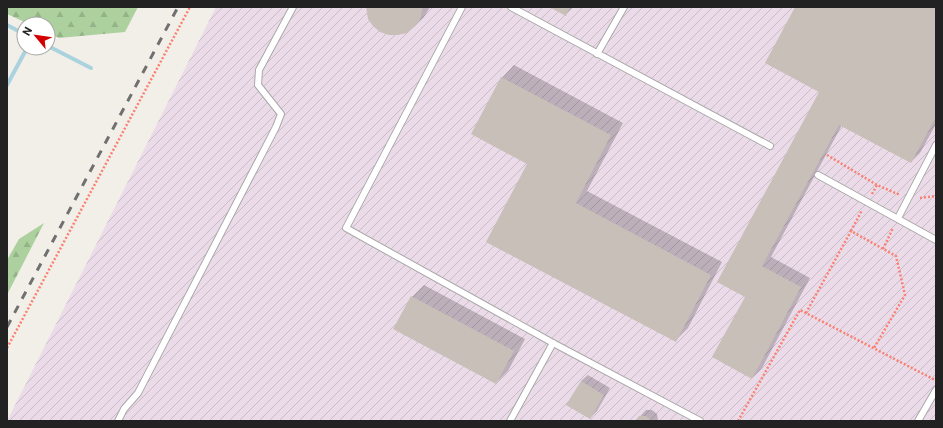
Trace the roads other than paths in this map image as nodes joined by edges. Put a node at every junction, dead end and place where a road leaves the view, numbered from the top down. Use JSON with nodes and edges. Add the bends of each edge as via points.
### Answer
{"nodes":[{"id":1,"x":293,"y":7,"type":"edge"},
{"id":2,"x":462,"y":7,"type":"edge"},
{"id":3,"x":511,"y":7,"type":"edge"},
{"id":4,"x":624,"y":7,"type":"edge"},
{"id":5,"x":597,"y":54,"type":"junction"},
{"id":6,"x":936,"y":145,"type":"edge"},
{"id":7,"x":770,"y":146,"type":"dead end"},
{"id":8,"x":818,"y":175,"type":"dead end"},
{"id":9,"x":898,"y":218,"type":"junction"},
{"id":10,"x":936,"y":240,"type":"edge"},
{"id":11,"x":553,"y":343,"type":"junction"},
{"id":12,"x":936,"y":390,"type":"edge"},
{"id":13,"x":118,"y":421,"type":"edge"},
{"id":14,"x":510,"y":421,"type":"edge"},
{"id":15,"x":700,"y":421,"type":"edge"},
{"id":16,"x":918,"y":421,"type":"edge"}],
"edges":[{"from":1,"to":13,"type":"lane","via":[[259,70],[258,85],[281,114],[276,127],[138,393]]},
{"from":2,"to":11,"type":"lane","via":[[346,228]]},
{"from":3,"to":5,"type":"lane"},
{"from":4,"to":5,"type":"lane"},
{"from":5,"to":7,"type":"lane"},
{"from":6,"to":9,"type":"lane"},
{"from":8,"to":9,"type":"lane"},
{"from":9,"to":10,"type":"lane"},
{"from":11,"to":14,"type":"lane"},
{"from":11,"to":15,"type":"lane"},
{"from":12,"to":16,"type":"lane"}]}
